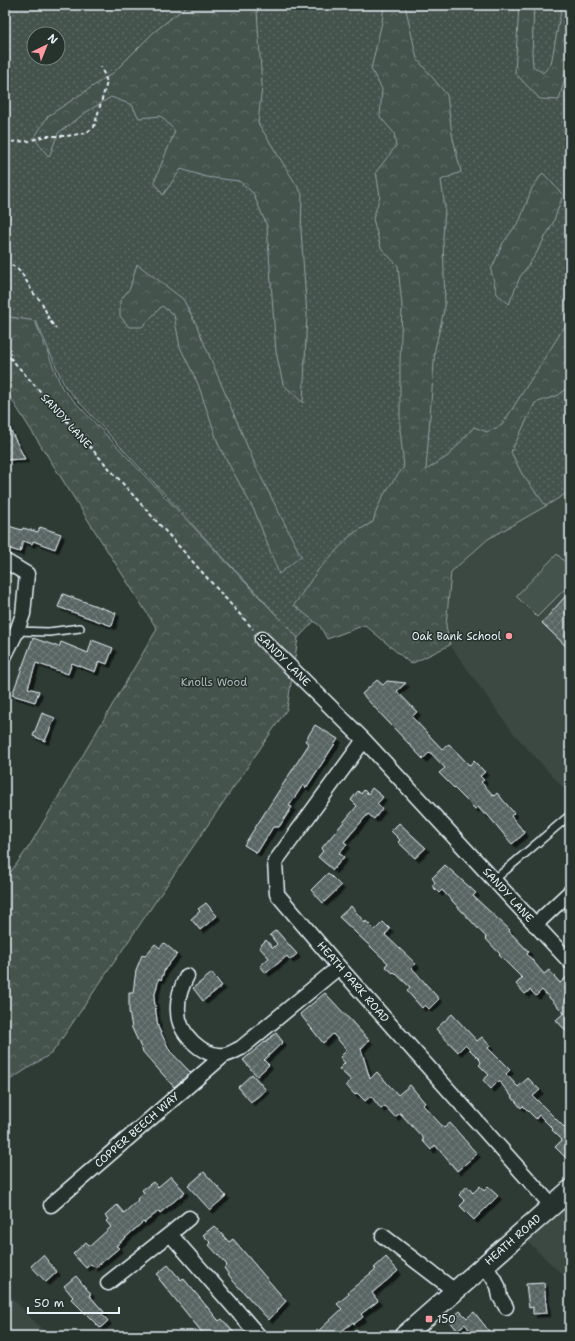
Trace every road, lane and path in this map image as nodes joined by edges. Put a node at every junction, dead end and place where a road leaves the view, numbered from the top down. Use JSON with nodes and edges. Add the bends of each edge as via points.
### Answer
{"nodes":[{"id":1,"x":101,"y":67,"type":"dead end"},
{"id":2,"x":5,"y":142,"type":"edge"},
{"id":3,"x":5,"y":262,"type":"edge"},
{"id":4,"x":56,"y":328,"type":"dead end"},
{"id":5,"x":5,"y":352,"type":"edge"},
{"id":6,"x":7,"y":562,"type":"dead end"},
{"id":7,"x":80,"y":628,"type":"dead end"},
{"id":8,"x":17,"y":631,"type":"junction"},
{"id":9,"x":262,"y":639,"type":"joint"},
{"id":10,"x":5,"y":655,"type":"edge"},
{"id":11,"x":364,"y":740,"type":"junction"},
{"id":12,"x":570,"y":815,"type":"edge"},
{"id":13,"x":494,"y":880,"type":"junction"},
{"id":14,"x":570,"y":892,"type":"edge"},
{"id":15,"x":535,"y":925,"type":"junction"},
{"id":16,"x":570,"y":962,"type":"edge"},
{"id":17,"x":339,"y":967,"type":"junction"},
{"id":18,"x":187,"y":976,"type":"dead end"},
{"id":19,"x":224,"y":1055,"type":"junction"},
{"id":20,"x":570,"y":1190,"type":"edge"},
{"id":21,"x":51,"y":1205,"type":"dead end"},
{"id":22,"x":552,"y":1206,"type":"junction"},
{"id":23,"x":189,"y":1218,"type":"dead end"},
{"id":24,"x":170,"y":1234,"type":"junction"},
{"id":25,"x":383,"y":1236,"type":"dead end"},
{"id":26,"x":485,"y":1265,"type":"junction"},
{"id":27,"x":108,"y":1283,"type":"dead end"},
{"id":28,"x":455,"y":1291,"type":"junction"},
{"id":29,"x":506,"y":1307,"type":"dead end"},
{"id":30,"x":259,"y":1336,"type":"edge"},
{"id":31,"x":404,"y":1336,"type":"edge"}],
"edges":[{"from":1,"to":2,"type":"path","via":[[107,82],[94,127],[86,133]]},
{"from":3,"to":4,"type":"path","via":[[20,269],[32,291],[42,302],[48,320]]},
{"from":5,"to":9,"type":"path","name":"SANDY LANE"},
{"from":6,"to":8,"type":"street","via":[[26,574],[23,614]]},
{"from":7,"to":8,"type":"lane","via":[[49,632]]},
{"from":8,"to":10,"type":"street"},
{"from":9,"to":11,"type":"street","name":"SANDY LANE"},
{"from":11,"to":13,"type":"street","name":"SANDY LANE"},
{"from":11,"to":17,"type":"street","name":"HEATH PARK ROAD","via":[[275,862],[277,894]]},
{"from":12,"to":13,"type":"lane"},
{"from":13,"to":15,"type":"street","name":"SANDY LANE"},
{"from":14,"to":15,"type":"street"},
{"from":15,"to":16,"type":"street","name":"SANDY LANE"},
{"from":17,"to":19,"type":"street","name":"COPPER BEECH WAY","via":[[241,1048]]},
{"from":17,"to":22,"type":"street","name":"HEATH PARK ROAD"},
{"from":18,"to":19,"type":"street","via":[[179,993],[177,1013],[185,1033],[202,1050]]},
{"from":19,"to":21,"type":"street","name":"COPPER BEECH WAY"},
{"from":20,"to":22,"type":"street","name":"HEATH ROAD"},
{"from":22,"to":26,"type":"street","name":"HEATH ROAD"},
{"from":23,"to":24,"type":"street"},
{"from":24,"to":27,"type":"street"},
{"from":24,"to":30,"type":"street"},
{"from":25,"to":28,"type":"street"},
{"from":26,"to":28,"type":"street","name":"HEATH ROAD"},
{"from":26,"to":29,"type":"street","via":[[498,1286],[500,1297]]},
{"from":28,"to":31,"type":"street","name":"HEATH ROAD"}]}
